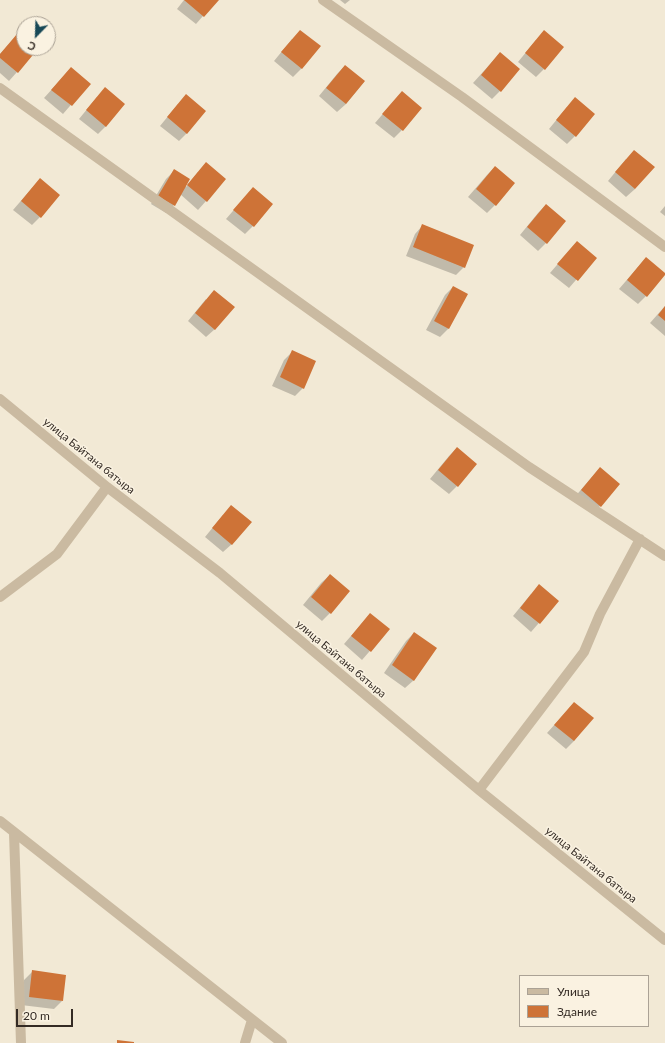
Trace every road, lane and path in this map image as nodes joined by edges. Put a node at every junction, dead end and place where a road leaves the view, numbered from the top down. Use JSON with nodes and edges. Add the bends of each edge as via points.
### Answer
{"nodes":[{"id":1,"x":323,"y":0,"type":"edge"},
{"id":2,"x":0,"y":88,"type":"edge"},
{"id":3,"x":665,"y":247,"type":"edge"},
{"id":4,"x":0,"y":399,"type":"edge"},
{"id":5,"x":107,"y":487,"type":"junction"},
{"id":6,"x":640,"y":539,"type":"junction"},
{"id":7,"x":665,"y":556,"type":"edge"},
{"id":8,"x":0,"y":597,"type":"edge"},
{"id":9,"x":479,"y":790,"type":"junction"},
{"id":10,"x":0,"y":821,"type":"edge"},
{"id":11,"x":14,"y":833,"type":"junction"},
{"id":12,"x":665,"y":940,"type":"edge"},
{"id":13,"x":252,"y":1020,"type":"junction"},
{"id":14,"x":21,"y":1043,"type":"edge"},
{"id":15,"x":245,"y":1043,"type":"edge"},
{"id":16,"x":282,"y":1043,"type":"edge"}],
"edges":[{"from":1,"to":3,"type":"street","via":[[462,97]]},
{"from":2,"to":6,"type":"street","via":[[529,467]]},
{"from":4,"to":5,"type":"street","name":"улица Байтана батыра"},
{"from":5,"to":8,"type":"street","via":[[58,554]]},
{"from":5,"to":9,"type":"street","name":"улица Байтана батыра","via":[[220,573]]},
{"from":6,"to":7,"type":"street"},
{"from":6,"to":9,"type":"street","via":[[600,614],[584,652]]},
{"from":9,"to":12,"type":"street","name":"улица Байтана батыра"},
{"from":10,"to":11,"type":"street"},
{"from":11,"to":13,"type":"street"},
{"from":11,"to":14,"type":"street"},
{"from":13,"to":15,"type":"street"},
{"from":13,"to":16,"type":"street"}]}
